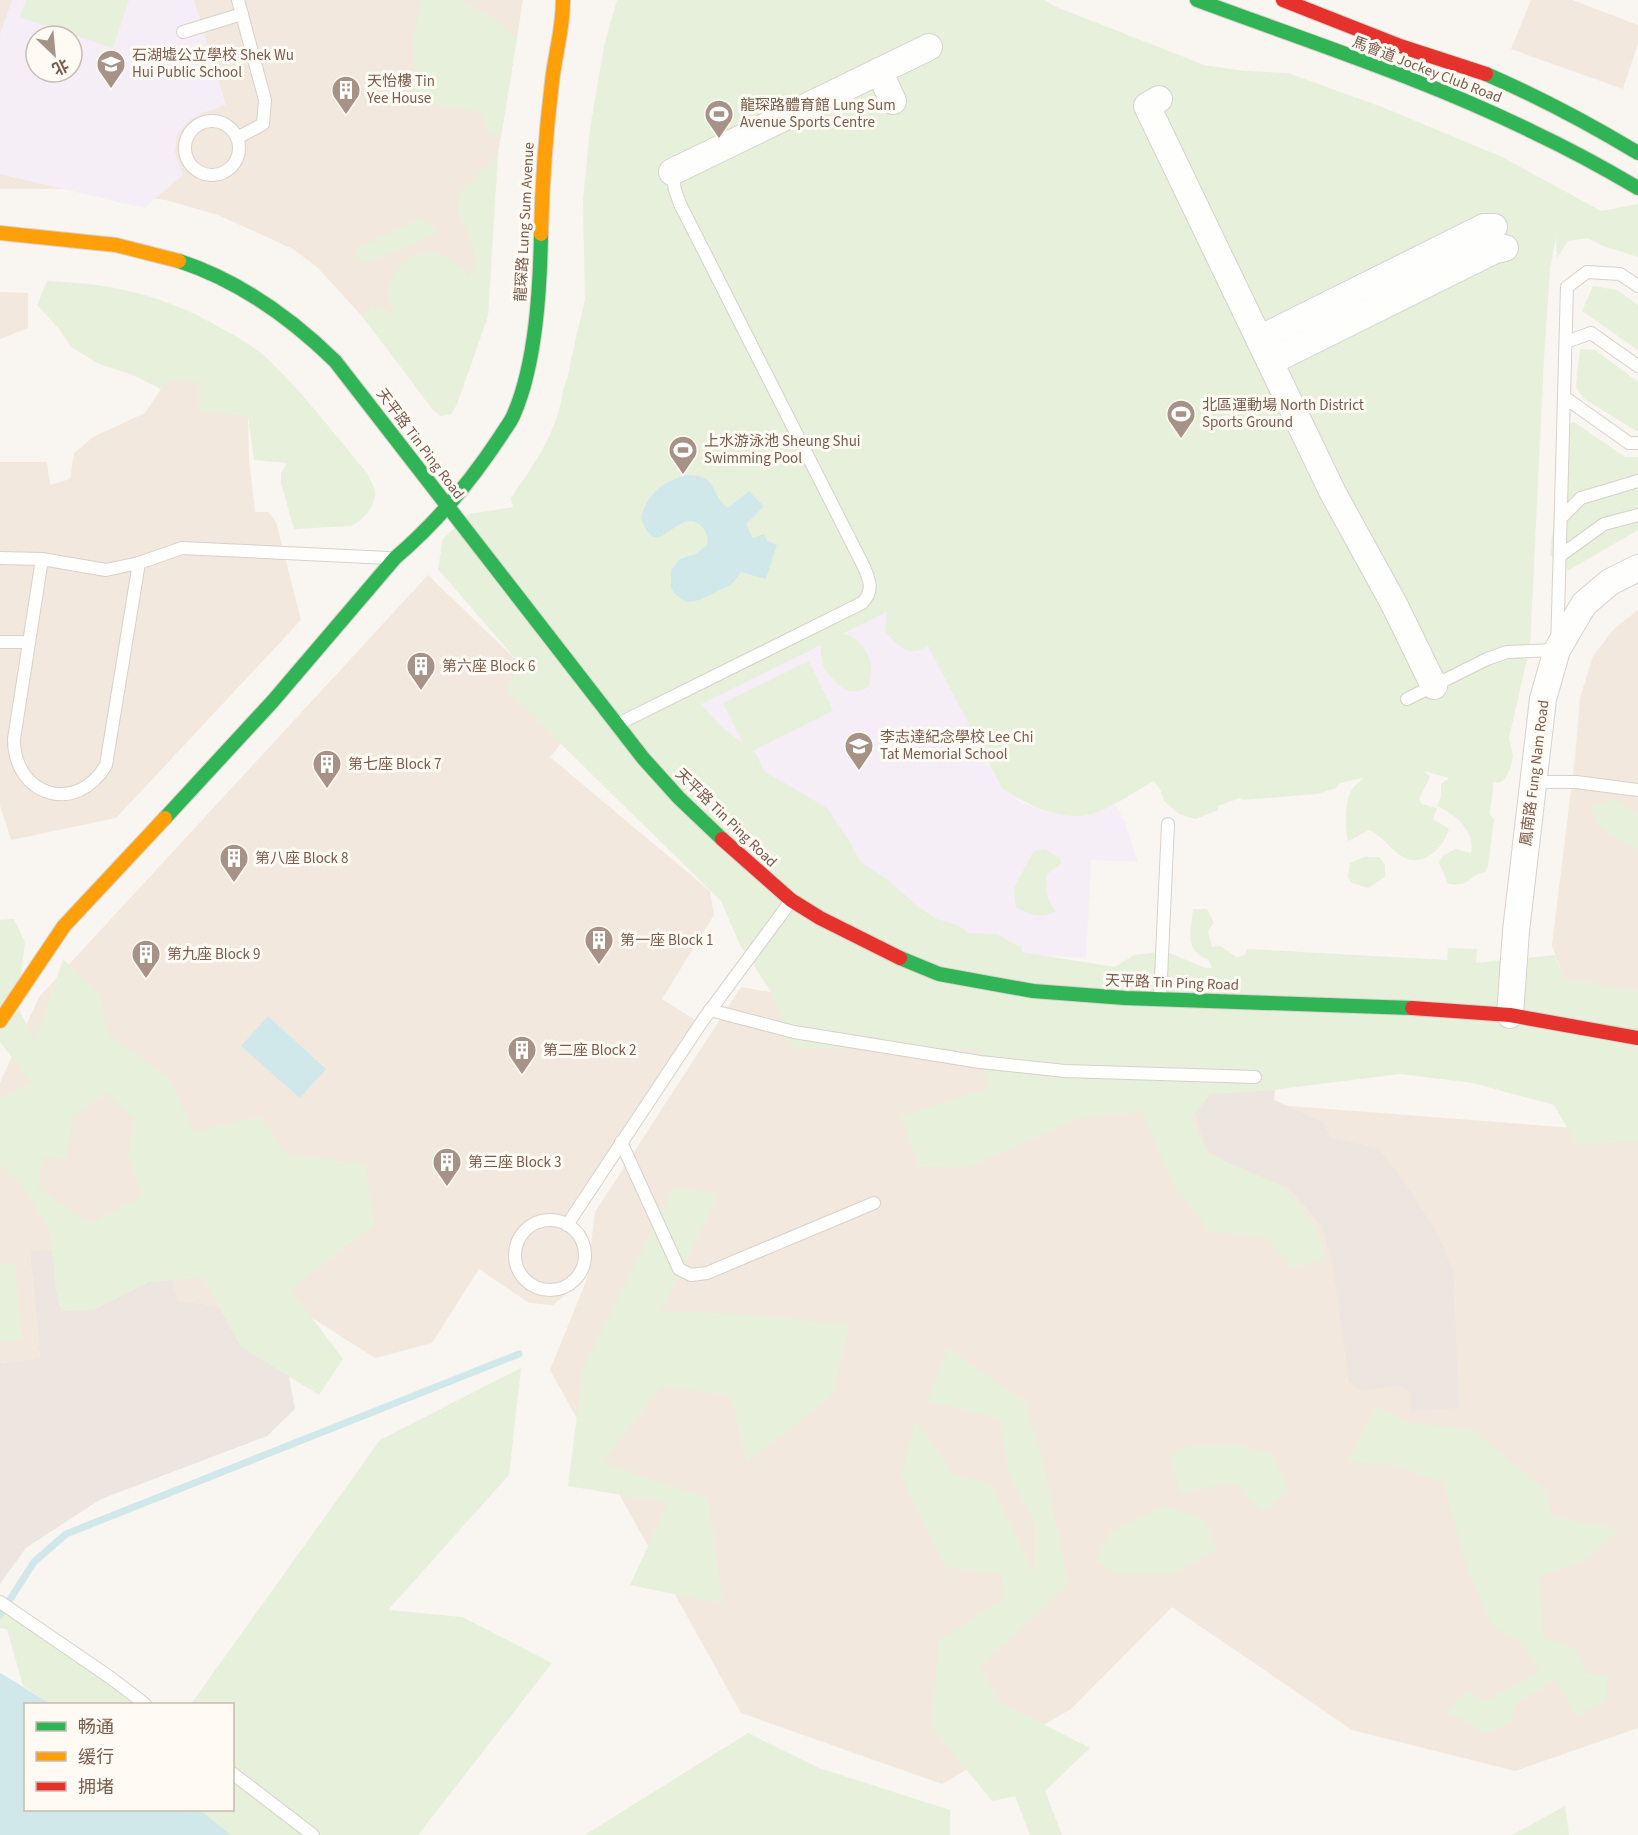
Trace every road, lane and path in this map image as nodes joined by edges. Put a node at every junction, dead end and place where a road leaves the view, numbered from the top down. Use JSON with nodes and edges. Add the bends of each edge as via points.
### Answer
{"nodes":[{"id":1,"x":238,"y":0,"type":"edge"},
{"id":2,"x":563,"y":0,"type":"edge"},
{"id":3,"x":578,"y":0,"type":"edge"},
{"id":4,"x":1197,"y":0,"type":"edge"},
{"id":5,"x":1283,"y":0,"type":"edge"},
{"id":6,"x":1332,"y":8,"type":"dead end"},
{"id":7,"x":242,"y":14,"type":"junction"},
{"id":8,"x":1342,"y":23,"type":"junction"},
{"id":9,"x":563,"y":24,"type":"junction"},
{"id":10,"x":183,"y":32,"type":"dead end"},
{"id":11,"x":929,"y":47,"type":"dead end"},
{"id":12,"x":879,"y":71,"type":"junction"},
{"id":13,"x":1159,"y":99,"type":"dead end"},
{"id":14,"x":893,"y":101,"type":"dead end"},
{"id":15,"x":237,"y":138,"type":"junction"},
{"id":16,"x":1636,"y":150,"type":"edge"},
{"id":17,"x":672,"y":172,"type":"joint"},
{"id":18,"x":1638,"y":188,"type":"edge"},
{"id":19,"x":0,"y":233,"type":"edge"},
{"id":20,"x":1500,"y":238,"type":"dead end"},
{"id":21,"x":1638,"y":286,"type":"edge"},
{"id":22,"x":1566,"y":342,"type":"junction"},
{"id":23,"x":1265,"y":351,"type":"junction"},
{"id":24,"x":1638,"y":366,"type":"edge"},
{"id":25,"x":1564,"y":397,"type":"junction"},
{"id":26,"x":1638,"y":442,"type":"edge"},
{"id":27,"x":1638,"y":481,"type":"edge"},
{"id":28,"x":446,"y":506,"type":"junction"},
{"id":29,"x":1638,"y":515,"type":"edge"},
{"id":30,"x":1561,"y":518,"type":"junction"},
{"id":31,"x":1561,"y":555,"type":"junction"},
{"id":32,"x":0,"y":558,"type":"edge"},
{"id":33,"x":395,"y":558,"type":"junction"},
{"id":34,"x":42,"y":559,"type":"junction"},
{"id":35,"x":139,"y":563,"type":"junction"},
{"id":36,"x":1638,"y":568,"type":"edge"},
{"id":37,"x":0,"y":642,"type":"edge"},
{"id":38,"x":29,"y":642,"type":"junction"},
{"id":39,"x":1557,"y":650,"type":"junction"},
{"id":40,"x":1434,"y":686,"type":"junction"},
{"id":41,"x":1407,"y":699,"type":"dead end"},
{"id":42,"x":617,"y":724,"type":"junction"},
{"id":43,"x":1533,"y":782,"type":"junction"},
{"id":44,"x":1638,"y":790,"type":"edge"},
{"id":45,"x":1168,"y":824,"type":"dead end"},
{"id":46,"x":791,"y":900,"type":"junction"},
{"id":47,"x":1160,"y":999,"type":"junction"},
{"id":48,"x":710,"y":1010,"type":"junction"},
{"id":49,"x":1510,"y":1015,"type":"junction"},
{"id":50,"x":0,"y":1021,"type":"edge"},
{"id":51,"x":1638,"y":1038,"type":"edge"},
{"id":52,"x":1256,"y":1077,"type":"dead end"},
{"id":53,"x":621,"y":1142,"type":"junction"},
{"id":54,"x":874,"y":1203,"type":"dead end"},
{"id":55,"x":567,"y":1225,"type":"junction"},
{"id":56,"x":0,"y":1602,"type":"edge"},
{"id":57,"x":144,"y":1703,"type":"edge"},
{"id":58,"x":234,"y":1775,"type":"edge"},
{"id":59,"x":313,"y":1835,"type":"edge"}],
"edges":[{"from":1,"to":7,"type":"lane"},
{"from":2,"to":9,"type":"street","name":"龍琛路 Lung Sum Avenue"},
{"from":3,"to":9,"type":"street","name":"龍琛路 Lung Sum Avenue"},
{"from":4,"to":18,"type":"street","name":"馬會道 Jockey Club Road","via":[[1497,114]]},
{"from":5,"to":8,"type":"street","name":"馬會道 Jockey Club Road"},
{"from":6,"to":8,"type":"lane"},
{"from":7,"to":10,"type":"lane"},
{"from":7,"to":15,"type":"lane","via":[[265,100],[263,124]]},
{"from":8,"to":16,"type":"street","name":"馬會道 Jockey Club Road","via":[[1534,95]]},
{"from":9,"to":28,"type":"street","name":"龍琛路 Lung Sum Avenue","via":[[552,79],[542,188],[540,290],[528,367],[513,415],[486,458]]},
{"from":11,"to":12,"type":"street"},
{"from":12,"to":14,"type":"street"},
{"from":12,"to":17,"type":"street"},
{"from":13,"to":23,"type":"street","via":[[1147,106]]},
{"from":15,"to":15,"type":"lane","via":[[238,156],[228,170],[201,173],[188,161],[185,144],[201,124],[226,125]]},
{"from":17,"to":42,"type":"lane","via":[[680,204],[864,567],[871,589],[862,603]]},
{"from":19,"to":28,"type":"street","name":"天平路 Tin Ping Road","via":[[116,245],[161,255],[201,268],[265,302],[303,330],[334,361]]},
{"from":20,"to":23,"type":"street","via":[[1493,251]]},
{"from":21,"to":22,"type":"lane","via":[[1620,274],[1587,272],[1567,287]]},
{"from":22,"to":24,"type":"lane","via":[[1591,333]]},
{"from":22,"to":25,"type":"lane"},
{"from":23,"to":40,"type":"street","via":[[1333,493]]},
{"from":25,"to":26,"type":"lane","via":[[1629,442]]},
{"from":25,"to":30,"type":"lane"},
{"from":27,"to":30,"type":"lane","via":[[1581,498]]},
{"from":28,"to":33,"type":"street","name":"龍琛路 Lung Sum Avenue"},
{"from":28,"to":42,"type":"street","name":"天平路 Tin Ping Road"},
{"from":29,"to":31,"type":"lane","via":[[1604,524]]},
{"from":30,"to":31,"type":"lane"},
{"from":31,"to":39,"type":"lane"},
{"from":32,"to":34,"type":"lane"},
{"from":33,"to":35,"type":"lane","via":[[182,548]]},
{"from":33,"to":50,"type":"street","name":"龍琛路 Lung Sum Avenue","via":[[273,701],[64,926]]},
{"from":34,"to":35,"type":"lane","via":[[106,570]]},
{"from":34,"to":38,"type":"lane"},
{"from":35,"to":38,"type":"lane","via":[[110,753],[100,776],[80,791],[55,794],[43,790],[23,775],[18,764],[14,739]]},
{"from":36,"to":39,"type":"street","name":"鳳南路 Fung Nam Road","via":[[1610,582],[1584,604]]},
{"from":37,"to":38,"type":"lane"},
{"from":39,"to":40,"type":"lane","via":[[1507,652]]},
{"from":39,"to":43,"type":"street","name":"鳳南路 Fung Nam Road","via":[[1543,699]]},
{"from":40,"to":41,"type":"lane"},
{"from":42,"to":46,"type":"street","name":"天平路 Tin Ping Road","via":[[679,798]]},
{"from":43,"to":44,"type":"lane","via":[[1576,782]]},
{"from":43,"to":49,"type":"street","name":"鳳南路 Fung Nam Road"},
{"from":45,"to":47,"type":"lane"},
{"from":46,"to":47,"type":"street","name":"天平路 Tin Ping Road","via":[[884,951],[939,974],[1033,991]]},
{"from":46,"to":48,"type":"lane"},
{"from":47,"to":49,"type":"street","name":"天平路 Tin Ping Road"},
{"from":48,"to":52,"type":"lane","via":[[794,1032],[980,1062],[1065,1071]]},
{"from":48,"to":53,"type":"lane"},
{"from":49,"to":51,"type":"street","name":"天平路 Tin Ping Road"},
{"from":53,"to":54,"type":"lane","via":[[679,1269],[691,1275],[707,1273]]},
{"from":53,"to":55,"type":"lane"},
{"from":55,"to":55,"type":"lane","via":[[583,1244],[584,1262],[578,1277],[568,1285],[548,1290],[528,1282],[515,1255],[521,1237],[541,1222],[550,1220]]},
{"from":56,"to":57,"type":"lane"},
{"from":58,"to":59,"type":"lane"}]}
